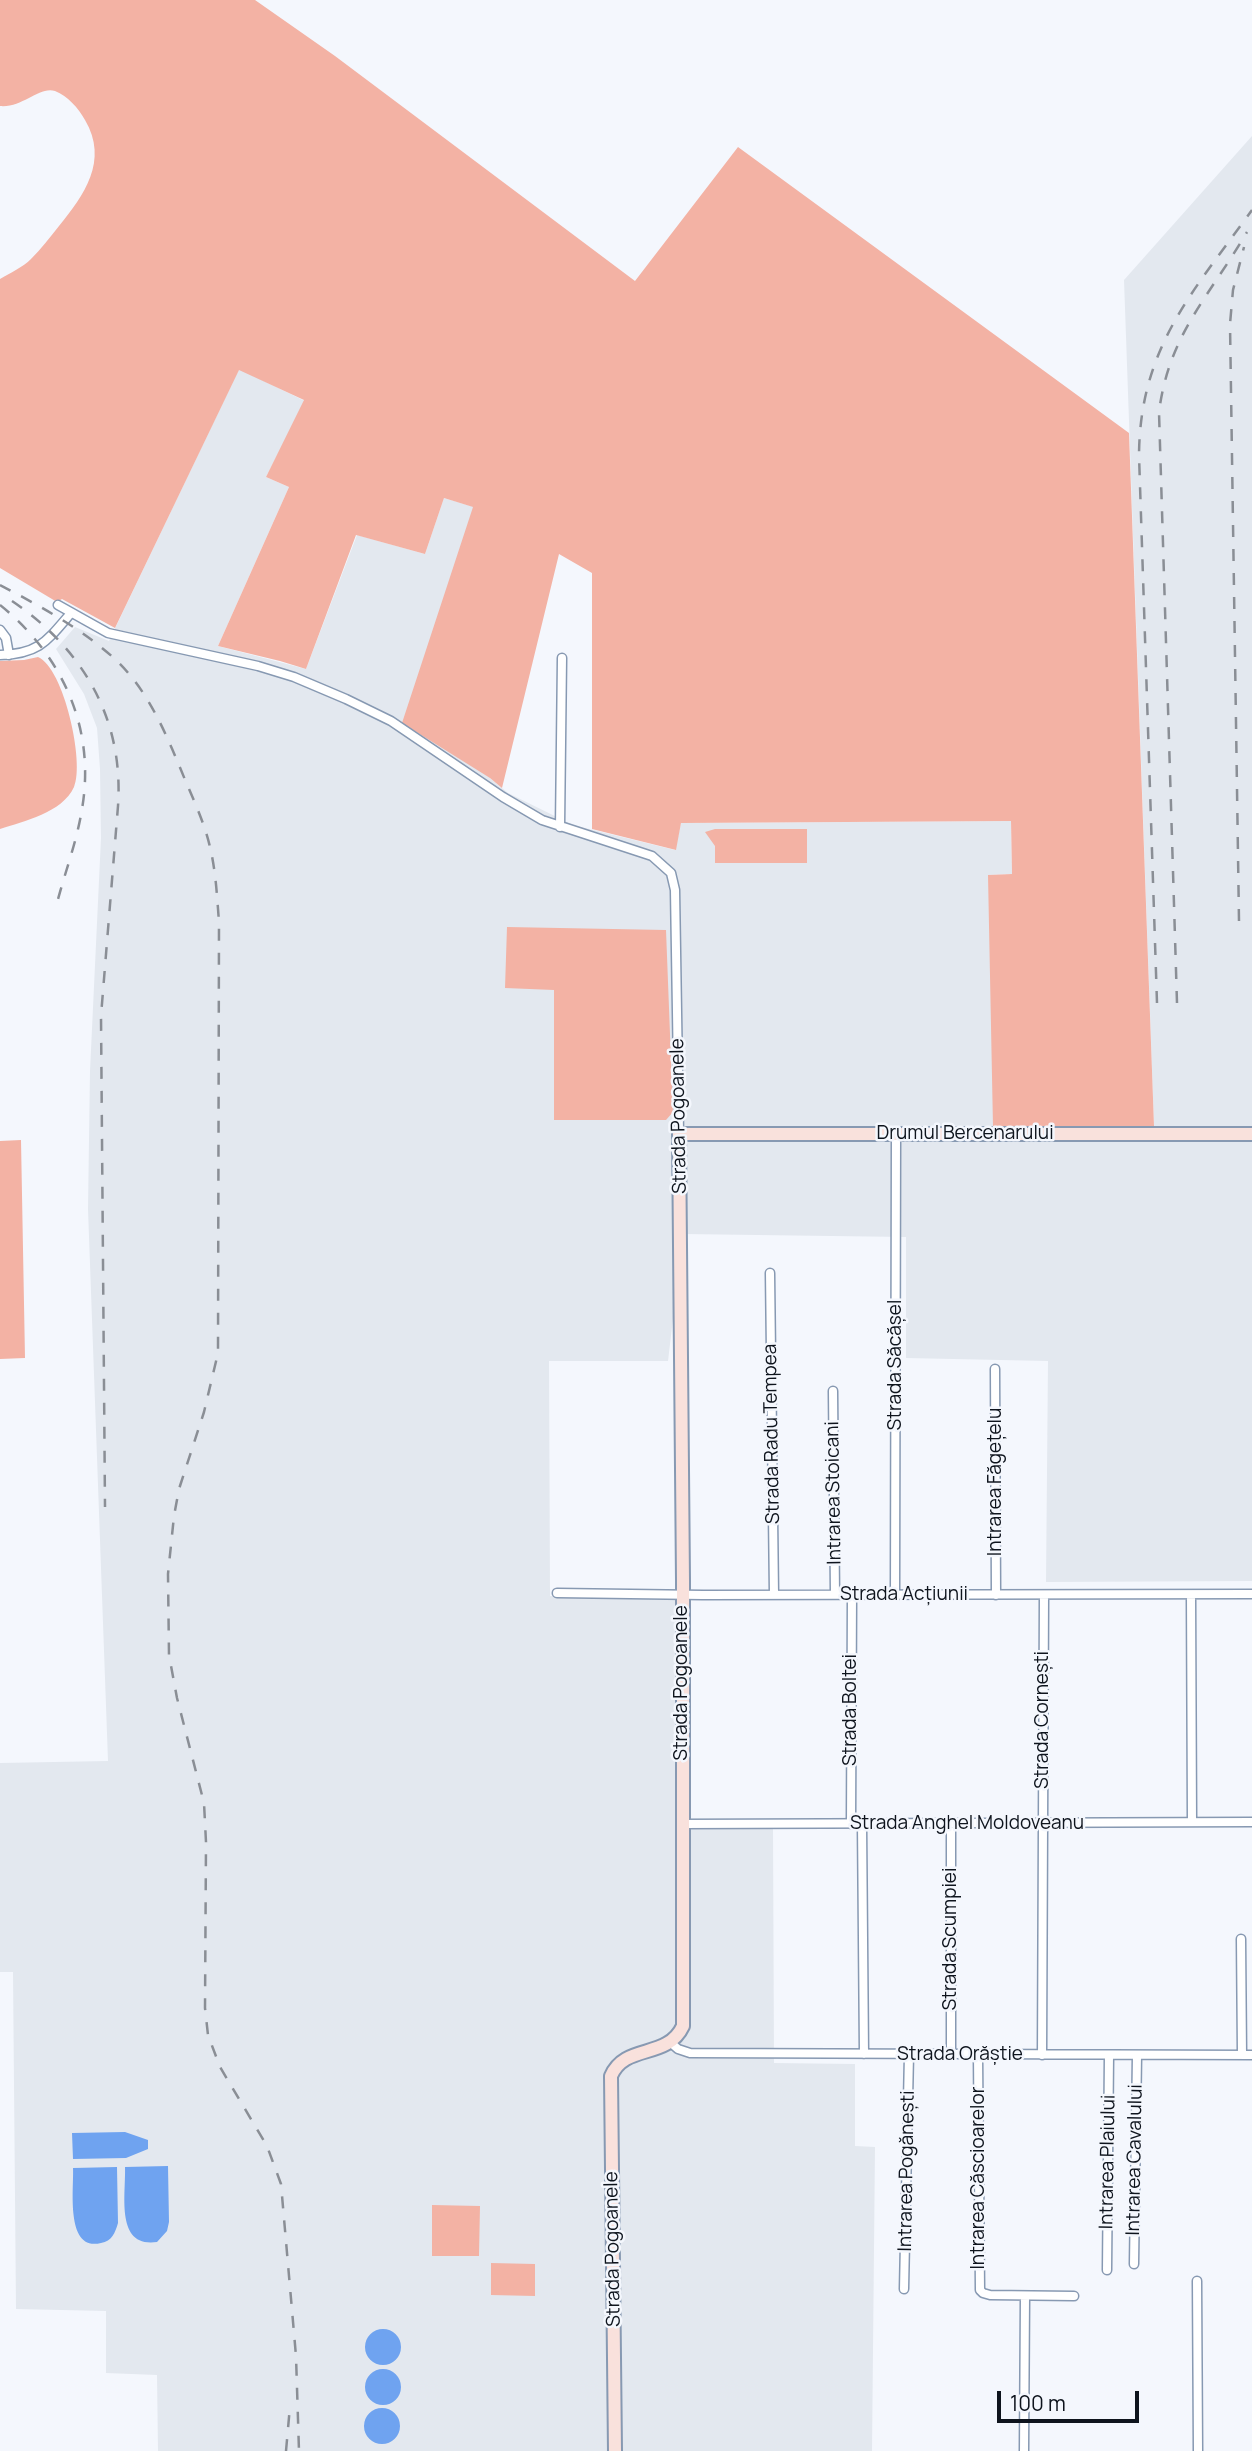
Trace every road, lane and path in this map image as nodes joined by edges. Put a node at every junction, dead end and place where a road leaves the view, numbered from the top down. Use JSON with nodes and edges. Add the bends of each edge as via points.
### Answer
{"nodes":[{"id":1,"x":58,"y":606,"type":"dead end"},
{"id":2,"x":71,"y":613,"type":"junction"},
{"id":3,"x":0,"y":630,"type":"edge"},
{"id":4,"x":5,"y":655,"type":"edge"},
{"id":5,"x":562,"y":658,"type":"dead end"},
{"id":6,"x":560,"y":827,"type":"junction"},
{"id":7,"x":679,"y":1134,"type":"junction"},
{"id":8,"x":896,"y":1134,"type":"junction"},
{"id":9,"x":1252,"y":1134,"type":"edge"},
{"id":10,"x":770,"y":1273,"type":"dead end"},
{"id":11,"x":995,"y":1368,"type":"dead end"},
{"id":12,"x":833,"y":1391,"type":"dead end"},
{"id":13,"x":557,"y":1593,"type":"dead end"},
{"id":14,"x":1252,"y":1594,"type":"edge"},
{"id":15,"x":683,"y":1595,"type":"junction"},
{"id":16,"x":774,"y":1595,"type":"junction"},
{"id":17,"x":835,"y":1595,"type":"junction"},
{"id":18,"x":852,"y":1595,"type":"junction"},
{"id":19,"x":895,"y":1595,"type":"junction"},
{"id":20,"x":996,"y":1595,"type":"junction"},
{"id":21,"x":1044,"y":1595,"type":"junction"},
{"id":22,"x":1191,"y":1595,"type":"junction"},
{"id":23,"x":1192,"y":1822,"type":"junction"},
{"id":24,"x":1252,"y":1822,"type":"edge"},
{"id":25,"x":682,"y":1824,"type":"junction"},
{"id":26,"x":862,"y":1824,"type":"junction"},
{"id":27,"x":951,"y":1824,"type":"junction"},
{"id":28,"x":1042,"y":1824,"type":"junction"},
{"id":29,"x":851,"y":1825,"type":"junction"},
{"id":30,"x":1241,"y":1939,"type":"dead end"},
{"id":31,"x":671,"y":2043,"type":"junction"},
{"id":32,"x":864,"y":2054,"type":"junction"},
{"id":33,"x":909,"y":2054,"type":"junction"},
{"id":34,"x":951,"y":2055,"type":"junction"},
{"id":35,"x":978,"y":2055,"type":"junction"},
{"id":36,"x":1042,"y":2055,"type":"junction"},
{"id":37,"x":1109,"y":2055,"type":"junction"},
{"id":38,"x":1137,"y":2055,"type":"junction"},
{"id":39,"x":1247,"y":2055,"type":"edge"},
{"id":40,"x":1134,"y":2264,"type":"dead end"},
{"id":41,"x":1107,"y":2270,"type":"dead end"},
{"id":42,"x":1197,"y":2281,"type":"dead end"},
{"id":43,"x":904,"y":2289,"type":"dead end"},
{"id":44,"x":1025,"y":2296,"type":"junction"},
{"id":45,"x":1074,"y":2296,"type":"dead end"},
{"id":46,"x":615,"y":2451,"type":"edge"},
{"id":47,"x":1024,"y":2451,"type":"edge"},
{"id":48,"x":1198,"y":2451,"type":"edge"}],
"edges":[{"from":1,"to":2,"type":"street"},
{"from":2,"to":4,"type":"street","via":[[45,643],[31,651]]},
{"from":2,"to":6,"type":"street","via":[[108,634],[258,666],[346,699],[390,721],[511,803]]},
{"from":3,"to":4,"type":"street","via":[[6,638]]},
{"from":5,"to":6,"type":"street"},
{"from":6,"to":7,"type":"street","name":"Strada Pogoanele","via":[[652,856],[671,873]]},
{"from":7,"to":8,"type":"street","name":"Drumul Bercenarului"},
{"from":7,"to":15,"type":"street","name":"Strada Pogoanele"},
{"from":8,"to":9,"type":"street","name":"Drumul Bercenarului"},
{"from":8,"to":19,"type":"street","name":"Strada Săcășel"},
{"from":10,"to":16,"type":"street","name":"Strada Radu Tempea"},
{"from":11,"to":20,"type":"street","name":"Intrarea Făgețelu"},
{"from":12,"to":17,"type":"street","name":"Intrarea Stoicani"},
{"from":13,"to":15,"type":"street","name":"Strada Acțiunii"},
{"from":14,"to":22,"type":"street","name":"Strada Acțiunii"},
{"from":15,"to":16,"type":"street","name":"Strada Acțiunii"},
{"from":15,"to":25,"type":"street","name":"Strada Pogoanele"},
{"from":16,"to":17,"type":"street","name":"Strada Acțiunii"},
{"from":17,"to":18,"type":"street","name":"Strada Acțiunii"},
{"from":18,"to":19,"type":"street","name":"Strada Acțiunii"},
{"from":18,"to":29,"type":"street","name":"Strada Boltei"},
{"from":19,"to":20,"type":"street","name":"Strada Acțiunii"},
{"from":20,"to":21,"type":"street","name":"Strada Acțiunii"},
{"from":21,"to":22,"type":"street","name":"Strada Acțiunii"},
{"from":21,"to":28,"type":"street","name":"Strada Cornești"},
{"from":22,"to":23,"type":"street"},
{"from":23,"to":24,"type":"street","name":"Strada Anghel Moldoveanu"},
{"from":23,"to":28,"type":"street","name":"Strada Anghel Moldoveanu"},
{"from":25,"to":29,"type":"street","name":"Strada Anghel Moldoveanu"},
{"from":25,"to":31,"type":"street","name":"Strada Pogoanele","via":[[683,2026]]},
{"from":26,"to":27,"type":"street","name":"Strada Anghel Moldoveanu"},
{"from":26,"to":29,"type":"street","name":"Strada Anghel Moldoveanu"},
{"from":26,"to":32,"type":"street"},
{"from":27,"to":28,"type":"street","name":"Strada Anghel Moldoveanu"},
{"from":27,"to":34,"type":"street","name":"Strada Scumpiei"},
{"from":28,"to":36,"type":"street","name":"Strada Cornești"},
{"from":30,"to":39,"type":"street"},
{"from":31,"to":32,"type":"street","name":"Strada Orăștie","via":[[690,2053]]},
{"from":31,"to":46,"type":"street","name":"Strada Pogoanele","via":[[620,2061],[611,2076]]},
{"from":32,"to":33,"type":"street","name":"Strada Orăștie"},
{"from":33,"to":34,"type":"street","name":"Strada Orăștie"},
{"from":33,"to":43,"type":"street","name":"Intrarea Pogănești"},
{"from":34,"to":35,"type":"street","name":"Strada Orăștie"},
{"from":35,"to":36,"type":"street","name":"Strada Orăștie"},
{"from":35,"to":44,"type":"street","name":"Intrarea Căscioarelor","via":[[979,2286],[983,2294]]},
{"from":36,"to":37,"type":"street","name":"Strada Orăștie"},
{"from":37,"to":38,"type":"street","name":"Strada Orăștie"},
{"from":37,"to":41,"type":"street","name":"Intrarea Plaiului"},
{"from":38,"to":39,"type":"street","name":"Strada Orăștie"},
{"from":38,"to":40,"type":"street","name":"Intrarea Cavalului"},
{"from":42,"to":48,"type":"street"},
{"from":44,"to":45,"type":"street","name":"Intrarea Căscioarelor"},
{"from":44,"to":47,"type":"street"}]}
